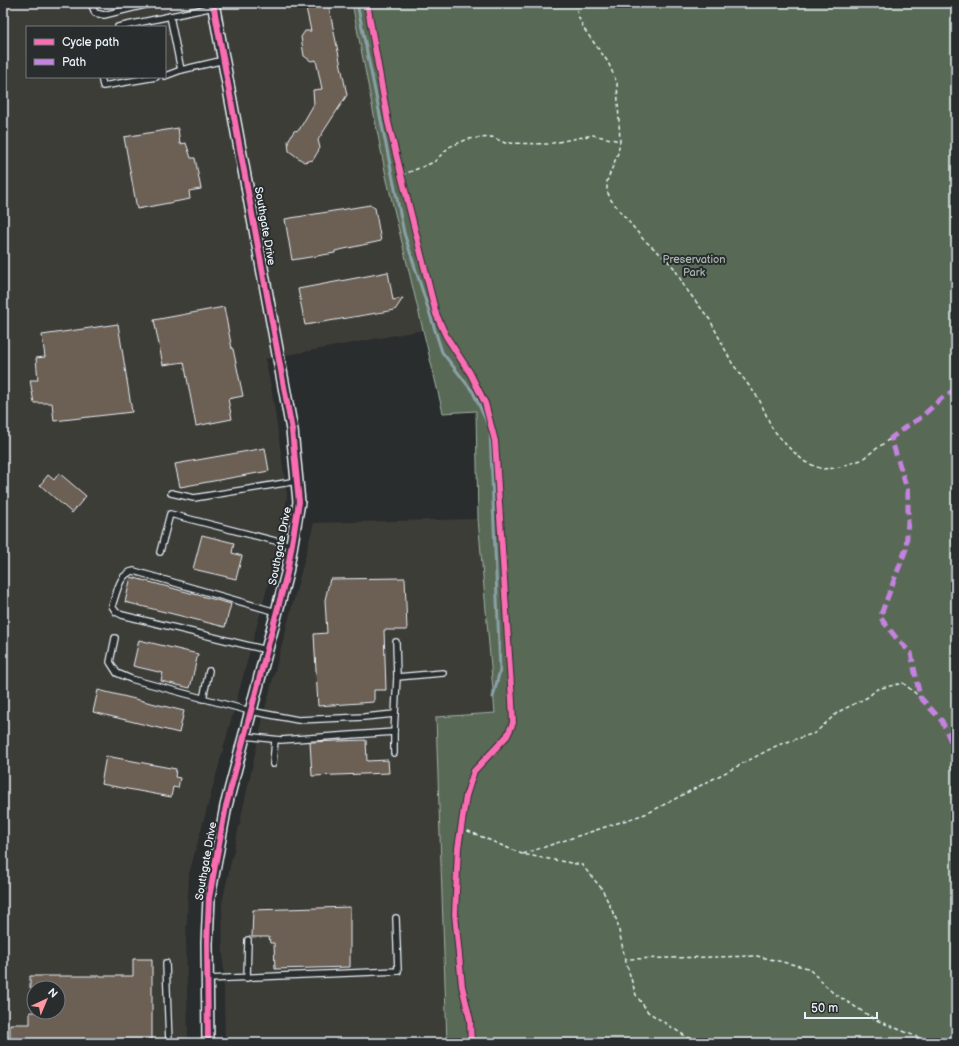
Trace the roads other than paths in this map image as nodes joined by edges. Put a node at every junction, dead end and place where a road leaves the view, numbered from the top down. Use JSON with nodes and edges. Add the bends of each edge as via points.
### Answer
{"nodes":[{"id":1,"x":91,"y":3,"type":"edge"},
{"id":2,"x":153,"y":3,"type":"edge"},
{"id":3,"x":213,"y":5,"type":"edge"},
{"id":4,"x":170,"y":16,"type":"junction"},
{"id":5,"x":123,"y":26,"type":"edge"},
{"id":6,"x":224,"y":60,"type":"junction"},
{"id":7,"x":181,"y":70,"type":"junction"},
{"id":8,"x":166,"y":76,"type":"edge"},
{"id":9,"x":101,"y":78,"type":"edge"},
{"id":10,"x":150,"y":78,"type":"edge"},
{"id":11,"x":297,"y":481,"type":"junction"},
{"id":12,"x":170,"y":493,"type":"dead end"},
{"id":13,"x":291,"y":545,"type":"junction"},
{"id":14,"x":160,"y":552,"type":"dead end"},
{"id":15,"x":276,"y":612,"type":"junction"},
{"id":16,"x":116,"y":638,"type":"dead end"},
{"id":17,"x":396,"y":642,"type":"dead end"},
{"id":18,"x":267,"y":650,"type":"junction"},
{"id":19,"x":208,"y":671,"type":"dead end"},
{"id":20,"x":443,"y":673,"type":"dead end"},
{"id":21,"x":397,"y":677,"type":"junction"},
{"id":22,"x":203,"y":699,"type":"junction"},
{"id":23,"x":250,"y":711,"type":"junction"},
{"id":24,"x":395,"y":714,"type":"junction"},
{"id":25,"x":394,"y":732,"type":"junction"},
{"id":26,"x":244,"y":736,"type":"junction"},
{"id":27,"x":275,"y":740,"type":"junction"},
{"id":28,"x":394,"y":753,"type":"dead end"},
{"id":29,"x":273,"y":764,"type":"dead end"},
{"id":30,"x":396,"y":918,"type":"dead end"},
{"id":31,"x":248,"y":940,"type":"dead end"},
{"id":32,"x":166,"y":963,"type":"dead end"},
{"id":33,"x":247,"y":978,"type":"junction"},
{"id":34,"x":207,"y":979,"type":"junction"},
{"id":35,"x":169,"y":1043,"type":"edge"},
{"id":36,"x":208,"y":1043,"type":"edge"}],
"edges":[{"from":1,"to":2,"type":"lane","via":[[94,13],[104,15]]},
{"from":3,"to":4,"type":"lane"},
{"from":3,"to":6,"type":"street","name":"Southgate Drive"},
{"from":4,"to":5,"type":"lane"},
{"from":4,"to":7,"type":"lane"},
{"from":6,"to":7,"type":"lane"},
{"from":6,"to":11,"type":"street","name":"Southgate Drive","via":[[292,430]]},
{"from":7,"to":8,"type":"lane"},
{"from":9,"to":10,"type":"lane","via":[[103,86]]},
{"from":11,"to":12,"type":"lane","via":[[194,498]]},
{"from":11,"to":13,"type":"street","name":"Southgate Drive","via":[[299,502]]},
{"from":13,"to":14,"type":"lane","via":[[170,514]]},
{"from":13,"to":15,"type":"street","name":"Southgate Drive"},
{"from":15,"to":18,"type":"street","name":"Southgate Drive"},
{"from":15,"to":18,"type":"lane","via":[[134,571],[124,576],[112,606],[116,612],[122,614]]},
{"from":16,"to":22,"type":"lane","via":[[110,662],[117,673]]},
{"from":17,"to":21,"type":"lane"},
{"from":18,"to":23,"type":"street","name":"Southgate Drive"},
{"from":19,"to":22,"type":"lane"},
{"from":20,"to":21,"type":"lane"},
{"from":21,"to":24,"type":"lane"},
{"from":22,"to":23,"type":"lane"},
{"from":23,"to":24,"type":"lane","via":[[298,720]]},
{"from":23,"to":26,"type":"street","name":"Southgate Drive"},
{"from":24,"to":25,"type":"lane"},
{"from":25,"to":27,"type":"lane"},
{"from":25,"to":28,"type":"lane"},
{"from":26,"to":27,"type":"lane"},
{"from":26,"to":34,"type":"street","name":"Southgate Drive","via":[[226,806],[209,898]]},
{"from":27,"to":29,"type":"lane"},
{"from":30,"to":33,"type":"lane","via":[[398,971]]},
{"from":31,"to":33,"type":"lane"},
{"from":32,"to":35,"type":"lane"},
{"from":33,"to":34,"type":"lane"},
{"from":34,"to":36,"type":"street","name":"Southgate Drive"}]}
